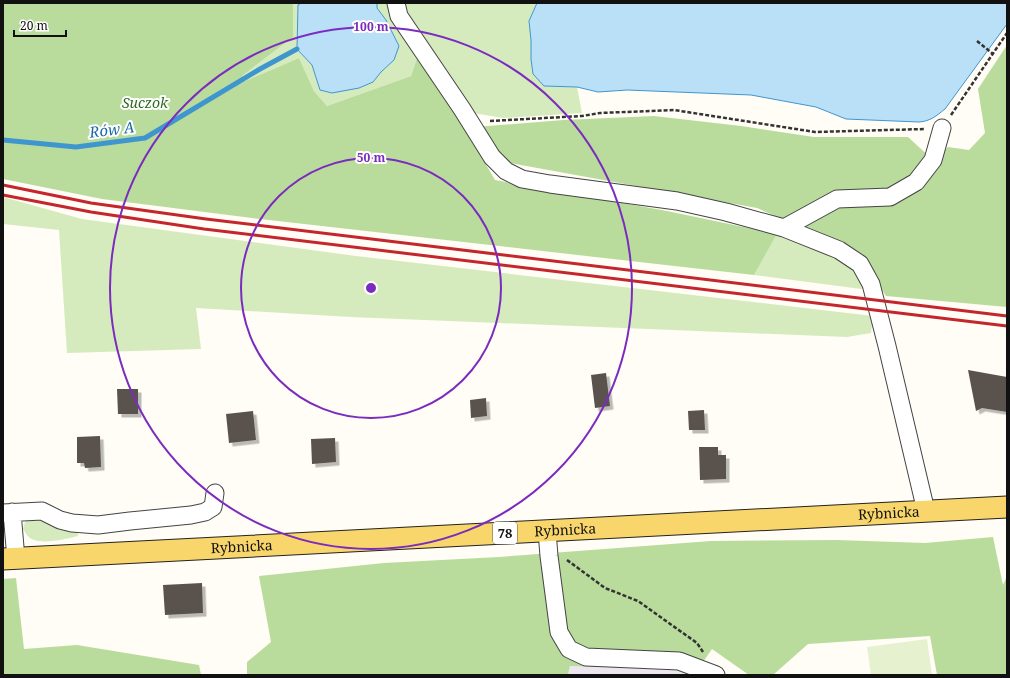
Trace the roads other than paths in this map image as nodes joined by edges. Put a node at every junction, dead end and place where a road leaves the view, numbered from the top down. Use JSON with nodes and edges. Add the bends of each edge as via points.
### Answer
{"nodes":[{"id":1,"x":396,"y":3,"type":"edge"},
{"id":2,"x":942,"y":128,"type":"road end"},
{"id":3,"x":784,"y":228,"type":"junction"},
{"id":4,"x":215,"y":493,"type":"dead end"},
{"id":5,"x":1007,"y":507,"type":"edge"},
{"id":6,"x":926,"y":511,"type":"junction"},
{"id":7,"x":7,"y":513,"type":"edge"},
{"id":8,"x":547,"y":531,"type":"junction"},
{"id":9,"x":9,"y":559,"type":"edge"},
{"id":10,"x":716,"y":675,"type":"edge"}],
"edges":[{"from":1,"to":3,"type":"street","via":[[399,16],[492,157],[506,171],[522,179],[550,184],[677,201]]},
{"from":2,"to":3,"type":"street","via":[[933,160],[916,182],[890,197],[837,199]]},
{"from":3,"to":6,"type":"street","via":[[839,250],[860,264],[871,284]]},
{"from":4,"to":7,"type":"street","via":[[213,507],[205,512],[98,525],[60,520],[42,511]]},
{"from":5,"to":6,"type":"main road","name":"Rybnicka","number":"78"},
{"from":6,"to":8,"type":"main road","name":"Rybnicka","number":"78"},
{"from":7,"to":9,"type":"street"},
{"from":8,"to":9,"type":"main road","name":"Rybnicka","number":"78"},
{"from":8,"to":10,"type":"street","via":[[559,632],[569,650],[586,657],[680,661]]}]}
